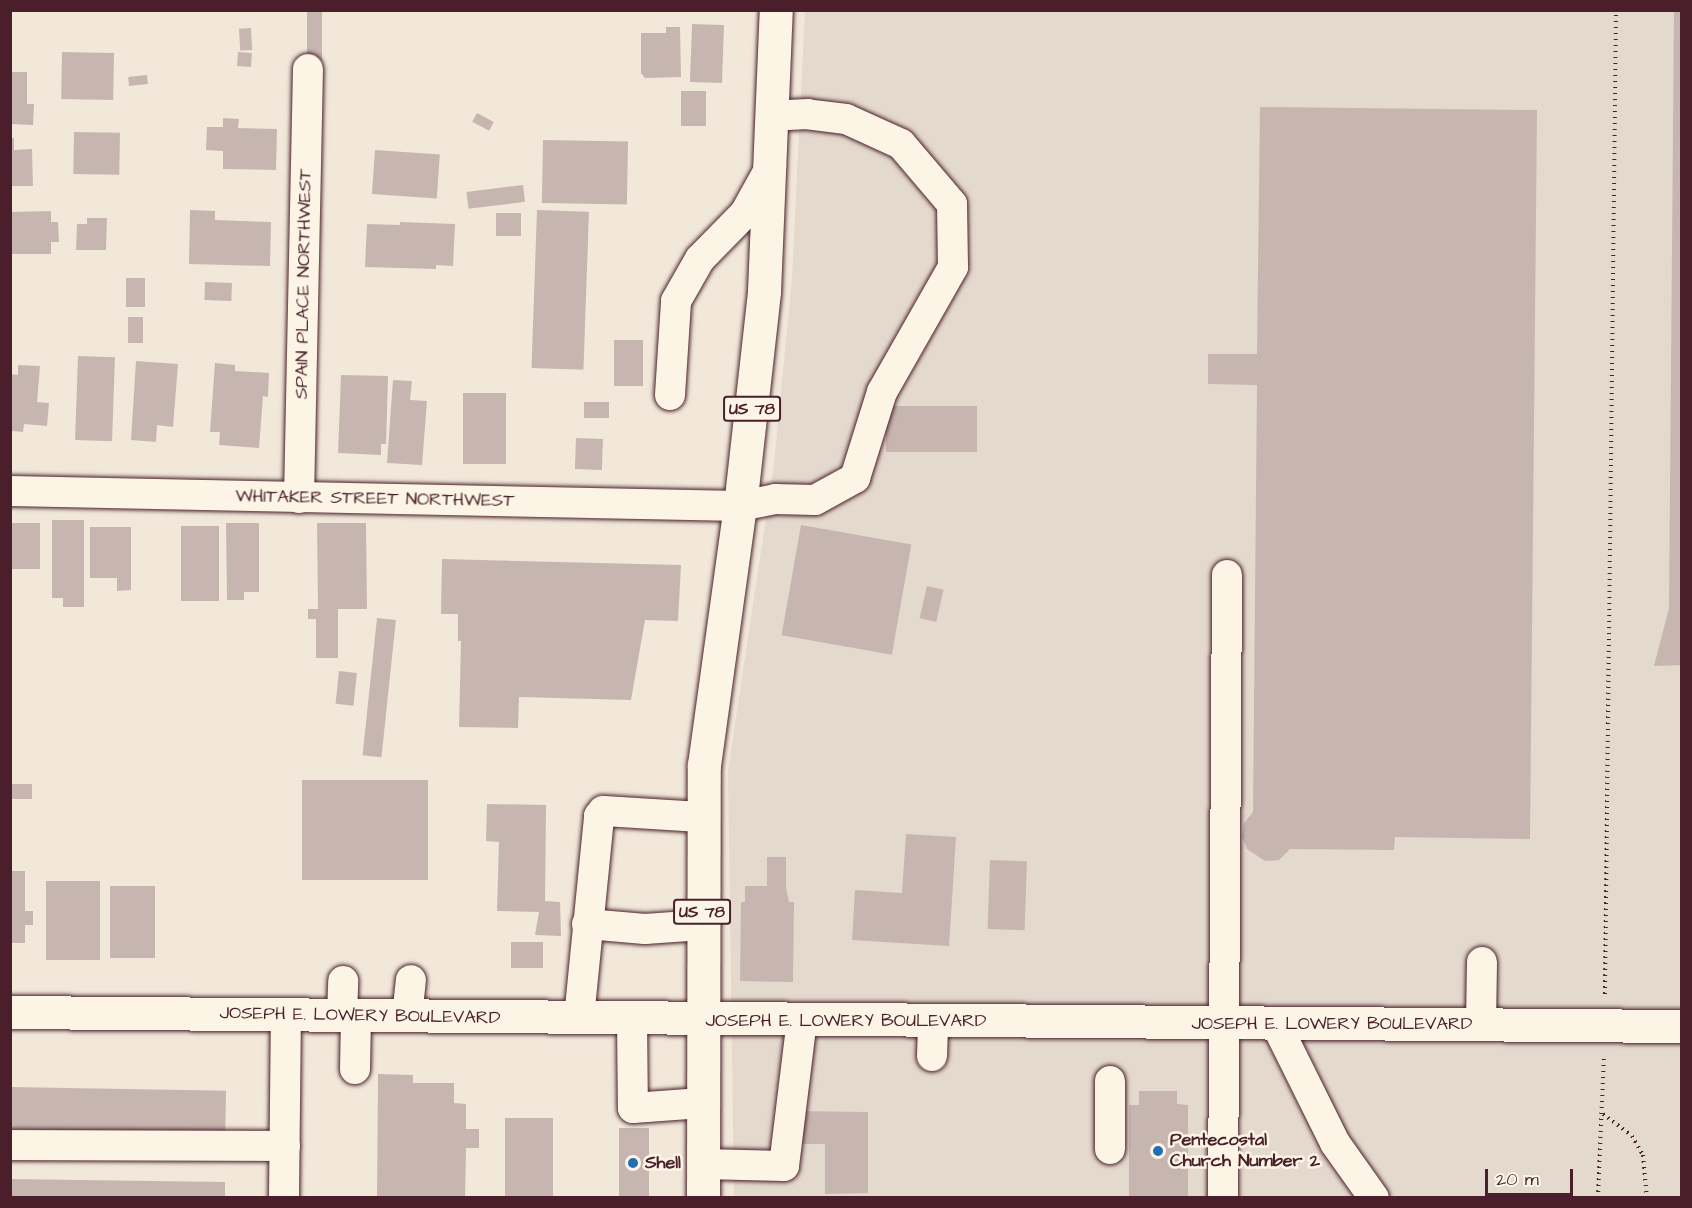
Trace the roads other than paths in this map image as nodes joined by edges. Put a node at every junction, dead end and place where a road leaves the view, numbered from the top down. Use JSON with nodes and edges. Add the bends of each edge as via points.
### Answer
{"nodes":[{"id":1,"x":776,"y":10,"type":"edge"},
{"id":2,"x":308,"y":69,"type":"dead end"},
{"id":3,"x":773,"y":116,"type":"junction"},
{"id":4,"x":772,"y":164,"type":"junction"},
{"id":5,"x":670,"y":395,"type":"dead end"},
{"id":6,"x":10,"y":491,"type":"edge"},
{"id":7,"x":299,"y":498,"type":"junction"},
{"id":8,"x":741,"y":506,"type":"junction"},
{"id":9,"x":1227,"y":575,"type":"dead end"},
{"id":10,"x":702,"y":817,"type":"junction"},
{"id":11,"x":587,"y":924,"type":"junction"},
{"id":12,"x":702,"y":925,"type":"junction"},
{"id":13,"x":1482,"y":962,"type":"dead end"},
{"id":14,"x":411,"y":980,"type":"dead end"},
{"id":15,"x":343,"y":981,"type":"dead end"},
{"id":16,"x":10,"y":1012,"type":"edge"},
{"id":17,"x":286,"y":1015,"type":"junction"},
{"id":18,"x":349,"y":1016,"type":"junction"},
{"id":19,"x":407,"y":1017,"type":"junction"},
{"id":20,"x":579,"y":1018,"type":"junction"},
{"id":21,"x":632,"y":1019,"type":"junction"},
{"id":22,"x":702,"y":1020,"type":"junction"},
{"id":23,"x":802,"y":1020,"type":"junction"},
{"id":24,"x":933,"y":1021,"type":"junction"},
{"id":25,"x":1224,"y":1024,"type":"junction"},
{"id":26,"x":1276,"y":1024,"type":"junction"},
{"id":27,"x":1481,"y":1025,"type":"junction"},
{"id":28,"x":1682,"y":1026,"type":"edge"},
{"id":29,"x":932,"y":1056,"type":"dead end"},
{"id":30,"x":355,"y":1069,"type":"dead end"},
{"id":31,"x":1110,"y":1081,"type":"dead end"},
{"id":32,"x":702,"y":1103,"type":"junction"},
{"id":33,"x":10,"y":1144,"type":"edge"},
{"id":34,"x":285,"y":1146,"type":"junction"},
{"id":35,"x":1110,"y":1149,"type":"dead end"},
{"id":36,"x":703,"y":1164,"type":"junction"},
{"id":37,"x":284,"y":1197,"type":"edge"},
{"id":38,"x":703,"y":1197,"type":"edge"},
{"id":39,"x":1223,"y":1197,"type":"edge"},
{"id":40,"x":1374,"y":1197,"type":"edge"}],
"edges":[{"from":1,"to":3,"type":"main road","number":"US 78"},
{"from":2,"to":7,"type":"street","name":"SPAIN PLACE NORTHWEST"},
{"from":3,"to":4,"type":"main road","number":"US 78"},
{"from":3,"to":8,"type":"street","name":"WHITAKER STREET NORTHWEST","via":[[808,114],[846,119],[901,144],[952,204],[952,267],[882,392],[855,478],[815,500],[775,499]]},
{"from":4,"to":5,"type":"street","via":[[745,213],[700,260],[676,301]]},
{"from":4,"to":8,"type":"main road","number":"US 78","via":[[764,291]]},
{"from":6,"to":7,"type":"street","name":"WHITAKER STREET NORTHWEST"},
{"from":7,"to":8,"type":"street","name":"WHITAKER STREET NORTHWEST"},
{"from":8,"to":10,"type":"main road","number":"US 78","via":[[710,700]]},
{"from":9,"to":25,"type":"street"},
{"from":10,"to":11,"type":"street","via":[[603,811],[599,816]]},
{"from":10,"to":12,"type":"main road","number":"US 78"},
{"from":11,"to":12,"type":"street","via":[[645,929]]},
{"from":11,"to":20,"type":"street"},
{"from":12,"to":22,"type":"main road","number":"US 78"},
{"from":13,"to":27,"type":"street"},
{"from":14,"to":19,"type":"street"},
{"from":15,"to":18,"type":"street"},
{"from":16,"to":17,"type":"main road","name":"JOSEPH E. LOWERY BOULEVARD"},
{"from":17,"to":18,"type":"main road","name":"JOSEPH E. LOWERY BOULEVARD"},
{"from":17,"to":34,"type":"street"},
{"from":18,"to":19,"type":"main road","name":"JOSEPH E. LOWERY BOULEVARD"},
{"from":18,"to":30,"type":"street"},
{"from":19,"to":20,"type":"main road","name":"JOSEPH E. LOWERY BOULEVARD"},
{"from":20,"to":21,"type":"main road","name":"JOSEPH E. LOWERY BOULEVARD"},
{"from":21,"to":22,"type":"main road","name":"JOSEPH E. LOWERY BOULEVARD"},
{"from":21,"to":32,"type":"street","via":[[633,1108]]},
{"from":22,"to":23,"type":"main road","name":"JOSEPH E. LOWERY BOULEVARD"},
{"from":22,"to":32,"type":"main road","number":"US 78"},
{"from":23,"to":24,"type":"main road","name":"JOSEPH E. LOWERY BOULEVARD"},
{"from":23,"to":36,"type":"street","via":[[784,1166]]},
{"from":24,"to":25,"type":"main road","name":"JOSEPH E. LOWERY BOULEVARD"},
{"from":24,"to":29,"type":"street"},
{"from":25,"to":26,"type":"main road","name":"JOSEPH E. LOWERY BOULEVARD"},
{"from":25,"to":39,"type":"street"},
{"from":26,"to":27,"type":"main road","name":"JOSEPH E. LOWERY BOULEVARD"},
{"from":26,"to":40,"type":"street","via":[[1335,1143]]},
{"from":27,"to":28,"type":"main road","name":"JOSEPH E. LOWERY BOULEVARD"},
{"from":31,"to":35,"type":"street"},
{"from":32,"to":36,"type":"main road","number":"US 78"},
{"from":33,"to":34,"type":"street"},
{"from":34,"to":37,"type":"street"},
{"from":36,"to":38,"type":"main road","number":"US 78"}]}
